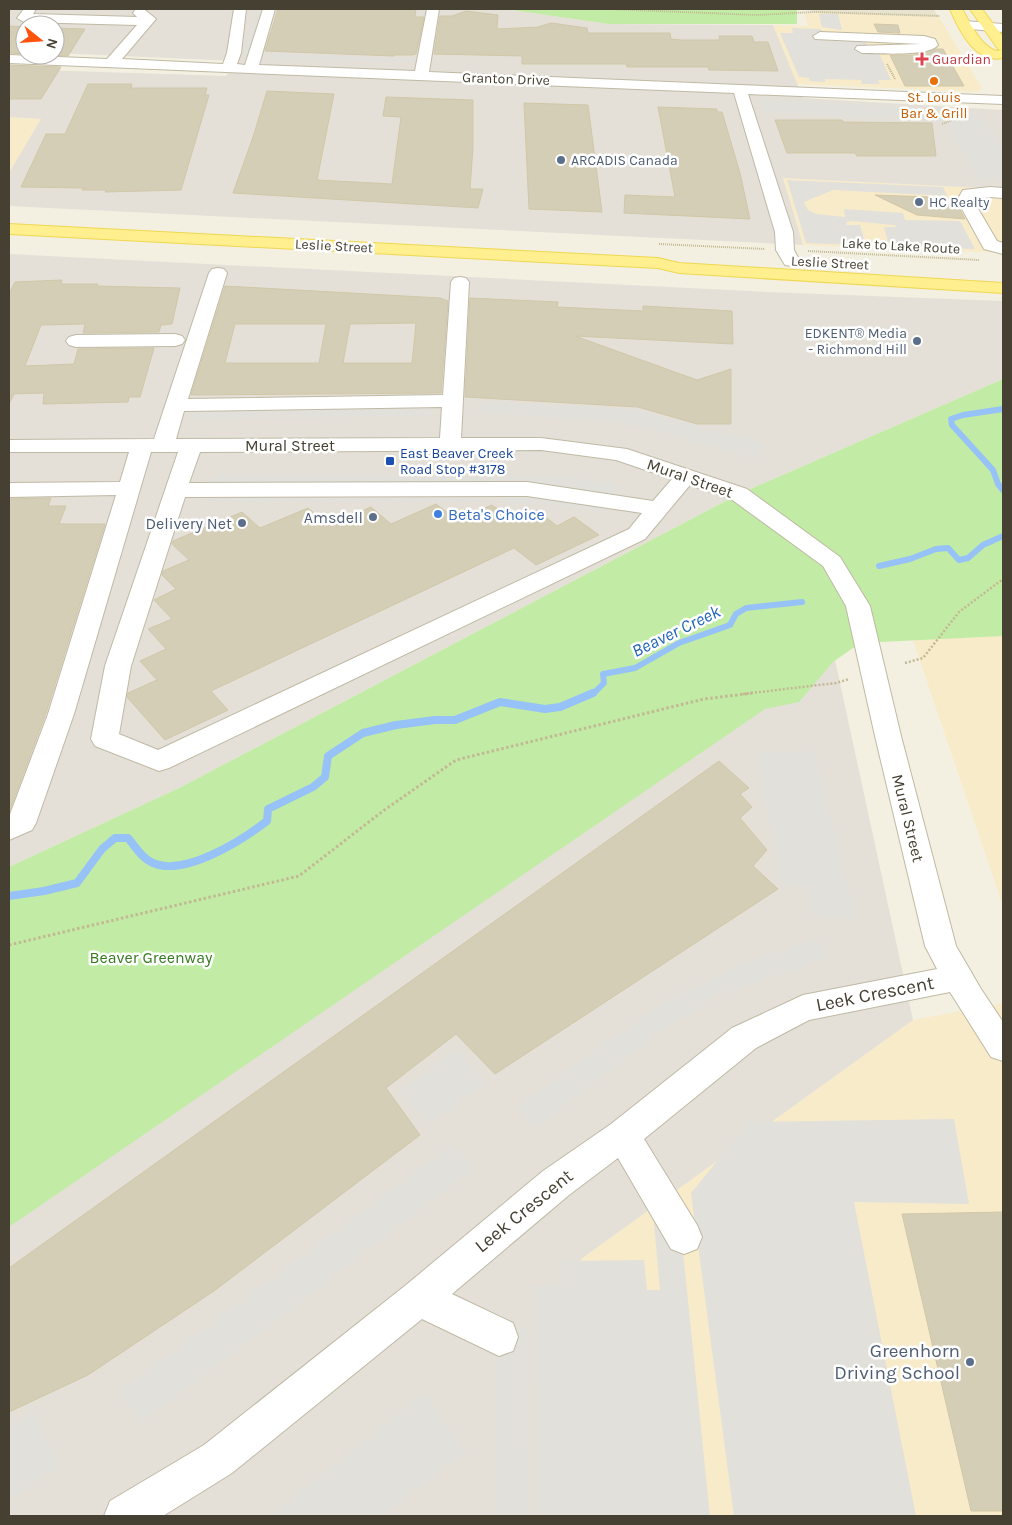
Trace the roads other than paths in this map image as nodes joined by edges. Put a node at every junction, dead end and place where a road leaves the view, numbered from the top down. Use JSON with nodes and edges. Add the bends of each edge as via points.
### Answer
{"nodes":[{"id":1,"x":30,"y":9,"type":"edge"},
{"id":2,"x":130,"y":9,"type":"edge"},
{"id":3,"x":240,"y":9,"type":"edge"},
{"id":4,"x":269,"y":9,"type":"edge"},
{"id":5,"x":433,"y":9,"type":"edge"},
{"id":6,"x":956,"y":9,"type":"edge"},
{"id":7,"x":976,"y":9,"type":"edge"},
{"id":8,"x":147,"y":21,"type":"junction"},
{"id":9,"x":1003,"y":23,"type":"edge"},
{"id":10,"x":965,"y":25,"type":"junction"},
{"id":11,"x":988,"y":26,"type":"junction"},
{"id":12,"x":1003,"y":28,"type":"edge"},
{"id":13,"x":820,"y":36,"type":"dead end"},
{"id":14,"x":105,"y":47,"type":"dead end"},
{"id":15,"x":124,"y":48,"type":"junction"},
{"id":16,"x":143,"y":48,"type":"dead end"},
{"id":17,"x":862,"y":49,"type":"dead end"},
{"id":18,"x":217,"y":50,"type":"dead end"},
{"id":19,"x":235,"y":51,"type":"junction"},
{"id":20,"x":1002,"y":55,"type":"edge"},
{"id":21,"x":9,"y":60,"type":"edge"},
{"id":22,"x":111,"y":63,"type":"junction"},
{"id":23,"x":228,"y":68,"type":"junction"},
{"id":24,"x":251,"y":69,"type":"junction"},
{"id":25,"x":421,"y":76,"type":"junction"},
{"id":26,"x":740,"y":90,"type":"junction"},
{"id":27,"x":1003,"y":100,"type":"edge"},
{"id":28,"x":1003,"y":193,"type":"edge"},
{"id":29,"x":965,"y":200,"type":"junction"},
{"id":30,"x":1003,"y":208,"type":"edge"},
{"id":31,"x":9,"y":229,"type":"edge"},
{"id":32,"x":1003,"y":249,"type":"edge"},
{"id":33,"x":791,"y":260,"type":"junction"},
{"id":34,"x":658,"y":263,"type":"junction"},
{"id":35,"x":1003,"y":272,"type":"edge"},
{"id":36,"x":218,"y":273,"type":"dead end"},
{"id":37,"x":460,"y":282,"type":"dead end"},
{"id":38,"x":1003,"y":288,"type":"edge"},
{"id":39,"x":175,"y":340,"type":"dead end"},
{"id":40,"x":76,"y":341,"type":"dead end"},
{"id":41,"x":453,"y":401,"type":"junction"},
{"id":42,"x":176,"y":405,"type":"junction"},
{"id":43,"x":450,"y":444,"type":"junction"},
{"id":44,"x":152,"y":445,"type":"junction"},
{"id":45,"x":191,"y":445,"type":"junction"},
{"id":46,"x":9,"y":446,"type":"edge"},
{"id":47,"x":686,"y":476,"type":"junction"},
{"id":48,"x":130,"y":488,"type":"junction"},
{"id":49,"x":9,"y":490,"type":"edge"},
{"id":50,"x":177,"y":490,"type":"junction"},
{"id":51,"x":658,"y":509,"type":"junction"},
{"id":52,"x":9,"y":829,"type":"edge"},
{"id":53,"x":957,"y":978,"type":"junction"},
{"id":54,"x":994,"y":1022,"type":"edge"},
{"id":55,"x":1003,"y":1047,"type":"edge"},
{"id":56,"x":623,"y":1135,"type":"junction"},
{"id":57,"x":684,"y":1237,"type":"dead end"},
{"id":58,"x":419,"y":1298,"type":"junction"},
{"id":59,"x":499,"y":1337,"type":"dead end"},
{"id":60,"x":125,"y":1516,"type":"edge"}],
"edges":[{"from":1,"to":8,"type":"street","via":[[24,18]]},
{"from":2,"to":8,"type":"street","via":[[147,17]]},
{"from":3,"to":19,"type":"street"},
{"from":4,"to":24,"type":"street"},
{"from":5,"to":25,"type":"street"},
{"from":6,"to":10,"type":"main road"},
{"from":7,"to":11,"type":"main road"},
{"from":8,"to":15,"type":"street"},
{"from":9,"to":11,"type":"street"},
{"from":10,"to":11,"type":"street"},
{"from":10,"to":20,"type":"main road","via":[[984,52]]},
{"from":11,"to":12,"type":"street"},
{"from":11,"to":20,"type":"main road"},
{"from":13,"to":17,"type":"street","via":[[924,40],[931,45],[925,48]]},
{"from":14,"to":15,"type":"street"},
{"from":15,"to":16,"type":"street"},
{"from":15,"to":22,"type":"street"},
{"from":18,"to":19,"type":"street"},
{"from":19,"to":23,"type":"street"},
{"from":21,"to":22,"type":"street","name":"Granton Drive"},
{"from":22,"to":23,"type":"street","name":"Granton Drive"},
{"from":23,"to":24,"type":"street","name":"Granton Drive"},
{"from":24,"to":25,"type":"street","name":"Granton Drive"},
{"from":25,"to":26,"type":"street","name":"Granton Drive"},
{"from":26,"to":27,"type":"street","name":"Granton Drive"},
{"from":26,"to":33,"type":"street"},
{"from":28,"to":29,"type":"street","via":[[969,194]]},
{"from":29,"to":30,"type":"street"},
{"from":29,"to":32,"type":"street","via":[[990,245]]},
{"from":31,"to":34,"type":"main road","name":"Leslie Street"},
{"from":33,"to":34,"type":"main road","name":"Leslie Street","via":[[679,255]]},
{"from":33,"to":35,"type":"main road","name":"Leslie Street"},
{"from":34,"to":38,"type":"main road","name":"Leslie Street","via":[[679,268]]},
{"from":36,"to":42,"type":"street"},
{"from":37,"to":41,"type":"street"},
{"from":39,"to":40,"type":"street"},
{"from":41,"to":42,"type":"street"},
{"from":41,"to":43,"type":"street"},
{"from":42,"to":44,"type":"street"},
{"from":43,"to":45,"type":"street","name":"Mural Street"},
{"from":43,"to":47,"type":"street","name":"Mural Street","via":[[541,444],[618,454]]},
{"from":44,"to":45,"type":"street","name":"Mural Street"},
{"from":44,"to":46,"type":"street","name":"Mural Street"},
{"from":44,"to":48,"type":"street"},
{"from":45,"to":50,"type":"street"},
{"from":47,"to":51,"type":"street"},
{"from":47,"to":53,"type":"street","name":"Mural Street","via":[[739,494],[832,562],[858,606],[932,913],[941,946]]},
{"from":48,"to":49,"type":"street"},
{"from":48,"to":52,"type":"street","via":[[61,714],[22,823]]},
{"from":50,"to":51,"type":"street","via":[[527,489]]},
{"from":50,"to":51,"type":"street","via":[[118,666],[105,739],[159,761],[637,534]]},
{"from":53,"to":54,"type":"street","name":"Mural Street"},
{"from":53,"to":56,"type":"street","name":"Leek Crescent","via":[[803,1008],[744,1038]]},
{"from":54,"to":55,"type":"street","name":"Mural Street"},
{"from":56,"to":57,"type":"street"},
{"from":56,"to":58,"type":"street","name":"Leek Crescent","via":[[556,1183]]},
{"from":58,"to":59,"type":"street"},
{"from":58,"to":60,"type":"street","name":"Leek Crescent","via":[[218,1459]]}]}
